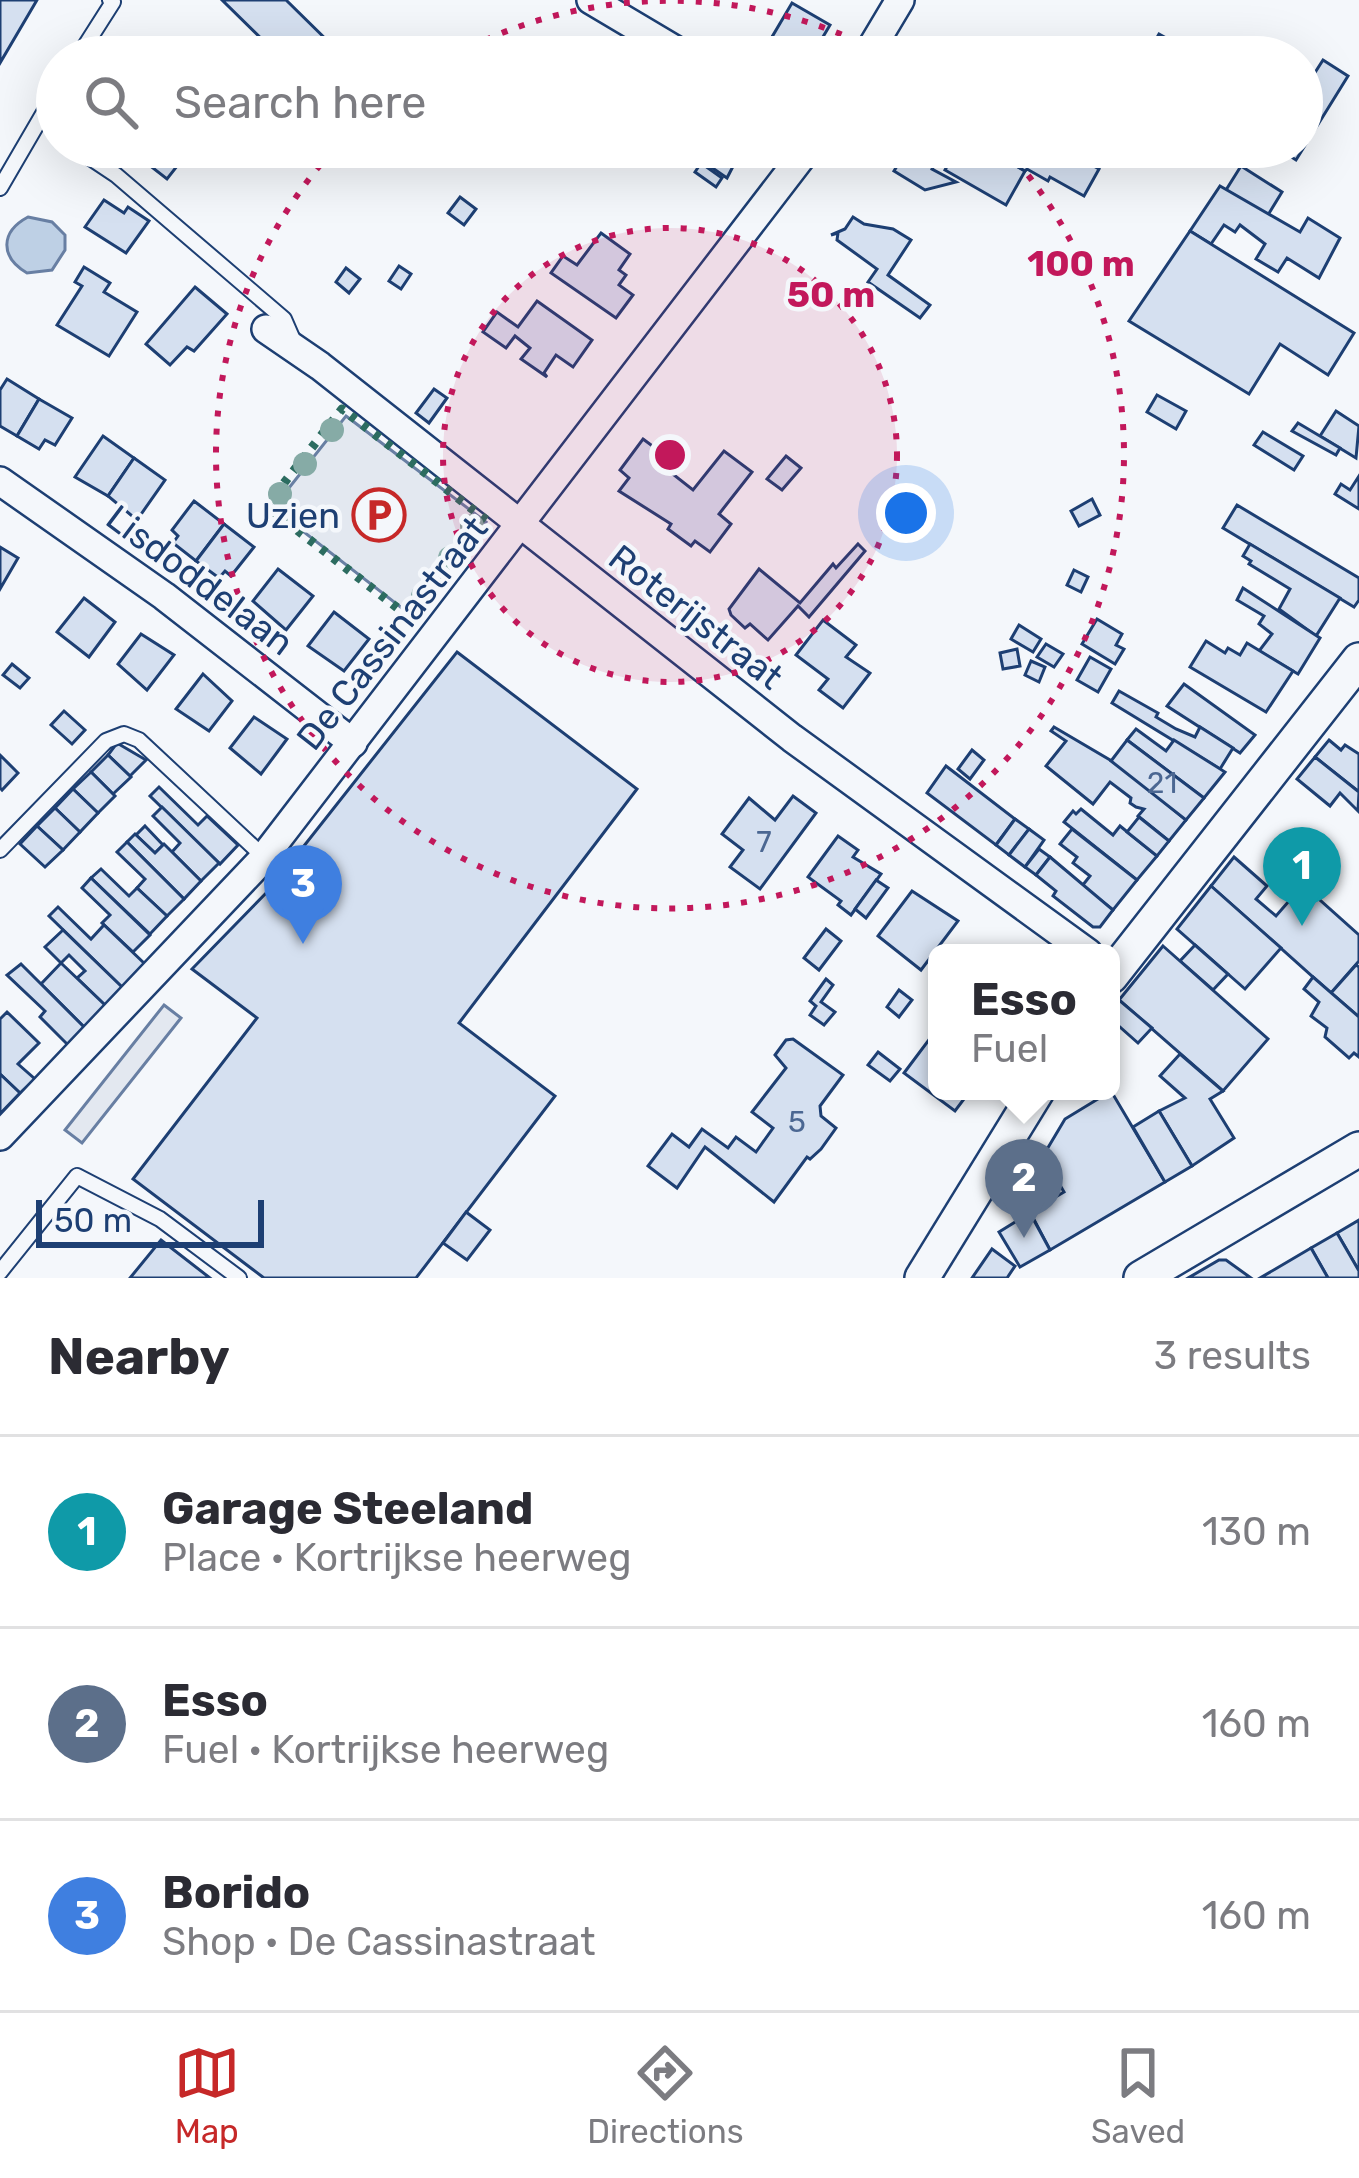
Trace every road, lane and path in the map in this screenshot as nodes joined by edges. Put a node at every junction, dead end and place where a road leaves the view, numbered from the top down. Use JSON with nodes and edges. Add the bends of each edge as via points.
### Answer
{"nodes":[{"id":1,"x":110,"y":0,"type":"edge"},
{"id":2,"x":591,"y":0,"type":"edge"},
{"id":3,"x":900,"y":0,"type":"edge"},
{"id":4,"x":91,"y":36,"type":"edge"},
{"id":5,"x":652,"y":36,"type":"edge"},
{"id":6,"x":879,"y":36,"type":"edge"},
{"id":7,"x":36,"y":130,"type":"edge"},
{"id":8,"x":106,"y":168,"type":"edge"},
{"id":9,"x":793,"y":168,"type":"edge"},
{"id":10,"x":0,"y":188,"type":"edge"},
{"id":11,"x":266,"y":329,"type":"dead end"},
{"id":12,"x":298,"y":352,"type":"junction"},
{"id":13,"x":0,"y":481,"type":"edge"},
{"id":14,"x":521,"y":525,"type":"junction"},
{"id":15,"x":1359,"y":660,"type":"edge"},
{"id":16,"x":353,"y":743,"type":"junction"},
{"id":17,"x":0,"y":850,"type":"edge"},
{"id":18,"x":264,"y":856,"type":"junction"},
{"id":19,"x":1073,"y":944,"type":"edge"},
{"id":20,"x":1120,"y":951,"type":"edge"},
{"id":21,"x":1031,"y":1100,"type":"edge"},
{"id":22,"x":1,"y":1135,"type":"edge"},
{"id":23,"x":1359,"y":1149,"type":"edge"},
{"id":24,"x":0,"y":1272,"type":"edge"},
{"id":25,"x":239,"y":1278,"type":"edge"},
{"id":26,"x":922,"y":1278,"type":"edge"},
{"id":27,"x":1141,"y":1278,"type":"edge"}],
"edges":[{"from":1,"to":4,"type":"lane"},
{"from":2,"to":5,"type":"street"},
{"from":3,"to":6,"type":"street"},
{"from":7,"to":10,"type":"lane"},
{"from":8,"to":12,"type":"lane","via":[[284,319]]},
{"from":9,"to":14,"type":"street","name":"De Cassinastraat"},
{"from":11,"to":12,"type":"street","name":"Roterijstraat"},
{"from":12,"to":14,"type":"street","name":"Roterijstraat"},
{"from":13,"to":16,"type":"street","name":"Lisdoddelaan"},
{"from":14,"to":16,"type":"street","name":"De Cassinastraat"},
{"from":14,"to":19,"type":"street","name":"Roterijstraat"},
{"from":15,"to":20,"type":"street"},
{"from":16,"to":18,"type":"street","name":"De Cassinastraat"},
{"from":17,"to":18,"type":"lane","via":[[97,751],[124,734]]},
{"from":18,"to":22,"type":"street","name":"De Cassinastraat"},
{"from":21,"to":26,"type":"street"},
{"from":23,"to":27,"type":"street"},
{"from":24,"to":25,"type":"lane","via":[[77,1176],[160,1219]]}]}
